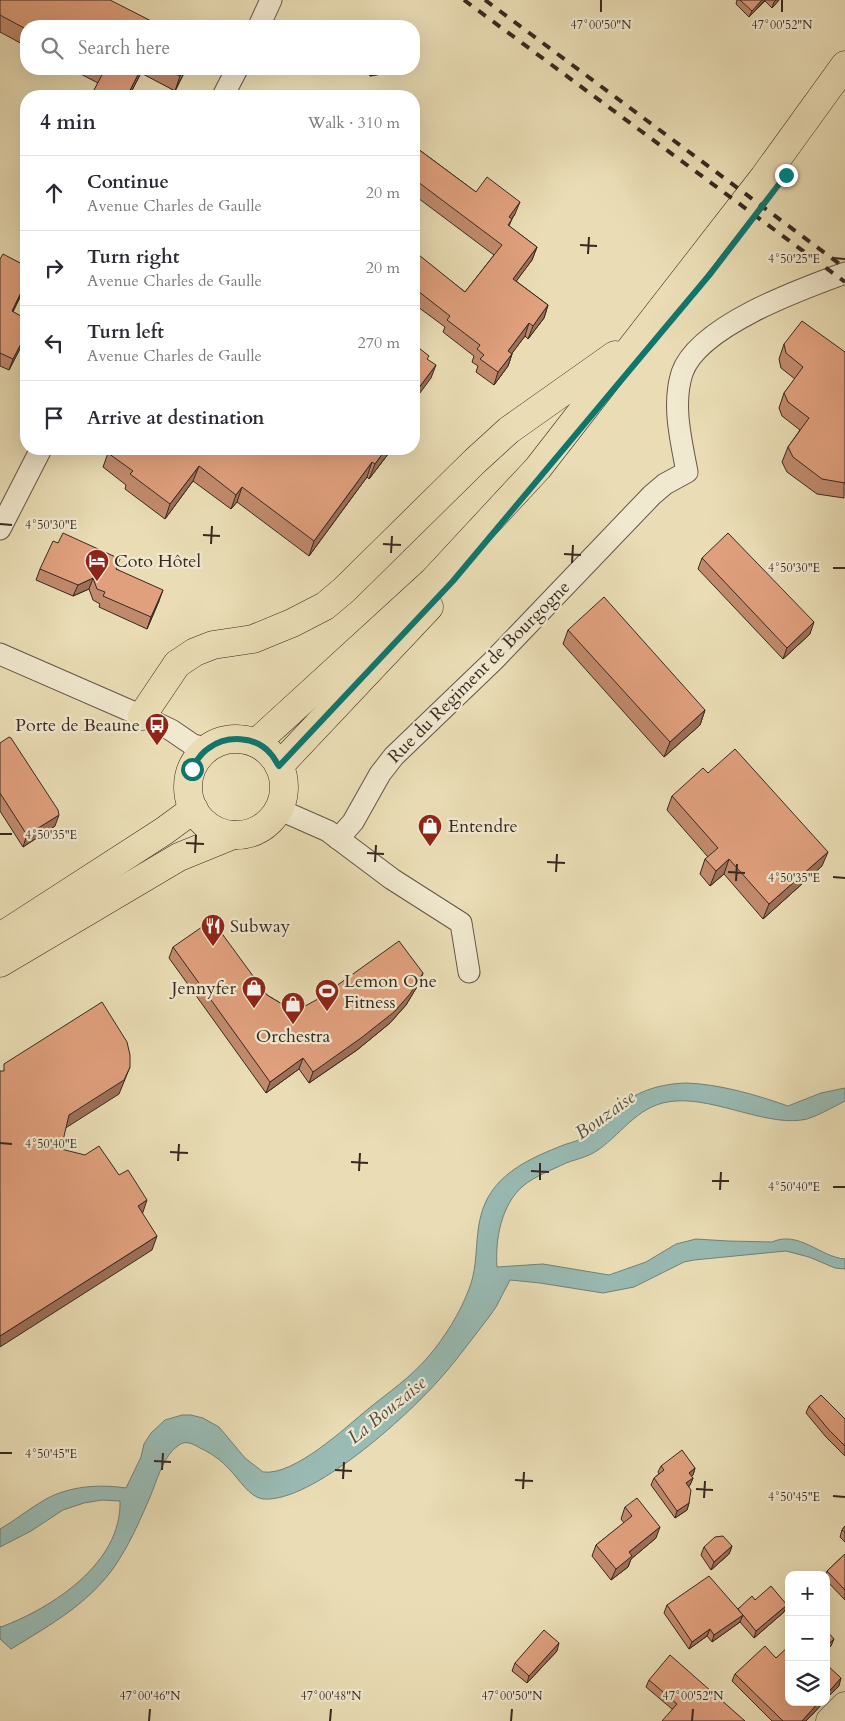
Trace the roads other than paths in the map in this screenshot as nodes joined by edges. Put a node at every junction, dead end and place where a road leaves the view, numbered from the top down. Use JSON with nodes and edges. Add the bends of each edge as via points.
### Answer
{"nodes":[{"id":1,"x":271,"y":0,"type":"edge"},
{"id":2,"x":262,"y":20,"type":"edge"},
{"id":3,"x":845,"y":65,"type":"edge"},
{"id":4,"x":234,"y":75,"type":"edge"},
{"id":5,"x":226,"y":90,"type":"edge"},
{"id":6,"x":845,"y":90,"type":"edge"},
{"id":7,"x":845,"y":273,"type":"edge"},
{"id":8,"x":642,"y":335,"type":"junction"},
{"id":9,"x":38,"y":455,"type":"edge"},
{"id":10,"x":0,"y":529,"type":"edge"},
{"id":11,"x":0,"y":654,"type":"edge"},
{"id":12,"x":142,"y":716,"type":"junction"},
{"id":13,"x":256,"y":743,"type":"junction"},
{"id":14,"x":208,"y":748,"type":"junction"},
{"id":15,"x":279,"y":766,"type":"junction"},
{"id":16,"x":194,"y":809,"type":"junction"},
{"id":17,"x":278,"y":809,"type":"junction"},
{"id":18,"x":233,"y":835,"type":"junction"},
{"id":19,"x":338,"y":839,"type":"junction"},
{"id":20,"x":0,"y":938,"type":"edge"},
{"id":21,"x":0,"y":963,"type":"edge"},
{"id":22,"x":469,"y":972,"type":"dead end"},
{"id":23,"x":845,"y":1706,"type":"edge"},
{"id":24,"x":830,"y":1721,"type":"edge"}],
"edges":[{"from":1,"to":2,"type":"street"},
{"from":3,"to":8,"type":"main road","via":[[764,177]]},
{"from":4,"to":5,"type":"street"},
{"from":6,"to":15,"type":"main road","via":[[786,175],[711,273],[453,581]]},
{"from":7,"to":19,"type":"street","name":"Rue du Regiment de Bourgogne","via":[[736,320],[695,354],[683,371],[678,389],[680,439],[687,472],[652,495],[394,756],[353,822]]},
{"from":8,"to":12,"type":"main road","via":[[509,430],[325,606],[252,639],[195,652],[177,664]]},
{"from":8,"to":13,"type":"main road","via":[[538,468],[433,581]]},
{"from":9,"to":10,"type":"street"},
{"from":11,"to":12,"type":"street"},
{"from":12,"to":14,"type":"street","via":[[192,745]]},
{"from":13,"to":14,"type":"main road","via":[[240,739],[223,740]]},
{"from":13,"to":15,"type":"main road","via":[[270,752]]},
{"from":14,"to":16,"type":"main road","via":[[192,769],[189,796]]},
{"from":15,"to":17,"type":"main road","via":[[284,780],[284,795]]},
{"from":16,"to":18,"type":"main road","via":[[217,831]]},
{"from":16,"to":20,"type":"main road"},
{"from":17,"to":18,"type":"main road","via":[[260,829]]},
{"from":17,"to":19,"type":"street","via":[[328,831]]},
{"from":18,"to":21,"type":"main road","via":[[179,857]]},
{"from":19,"to":22,"type":"street","via":[[392,880],[462,923]]},
{"from":23,"to":24,"type":"main road"}]}
